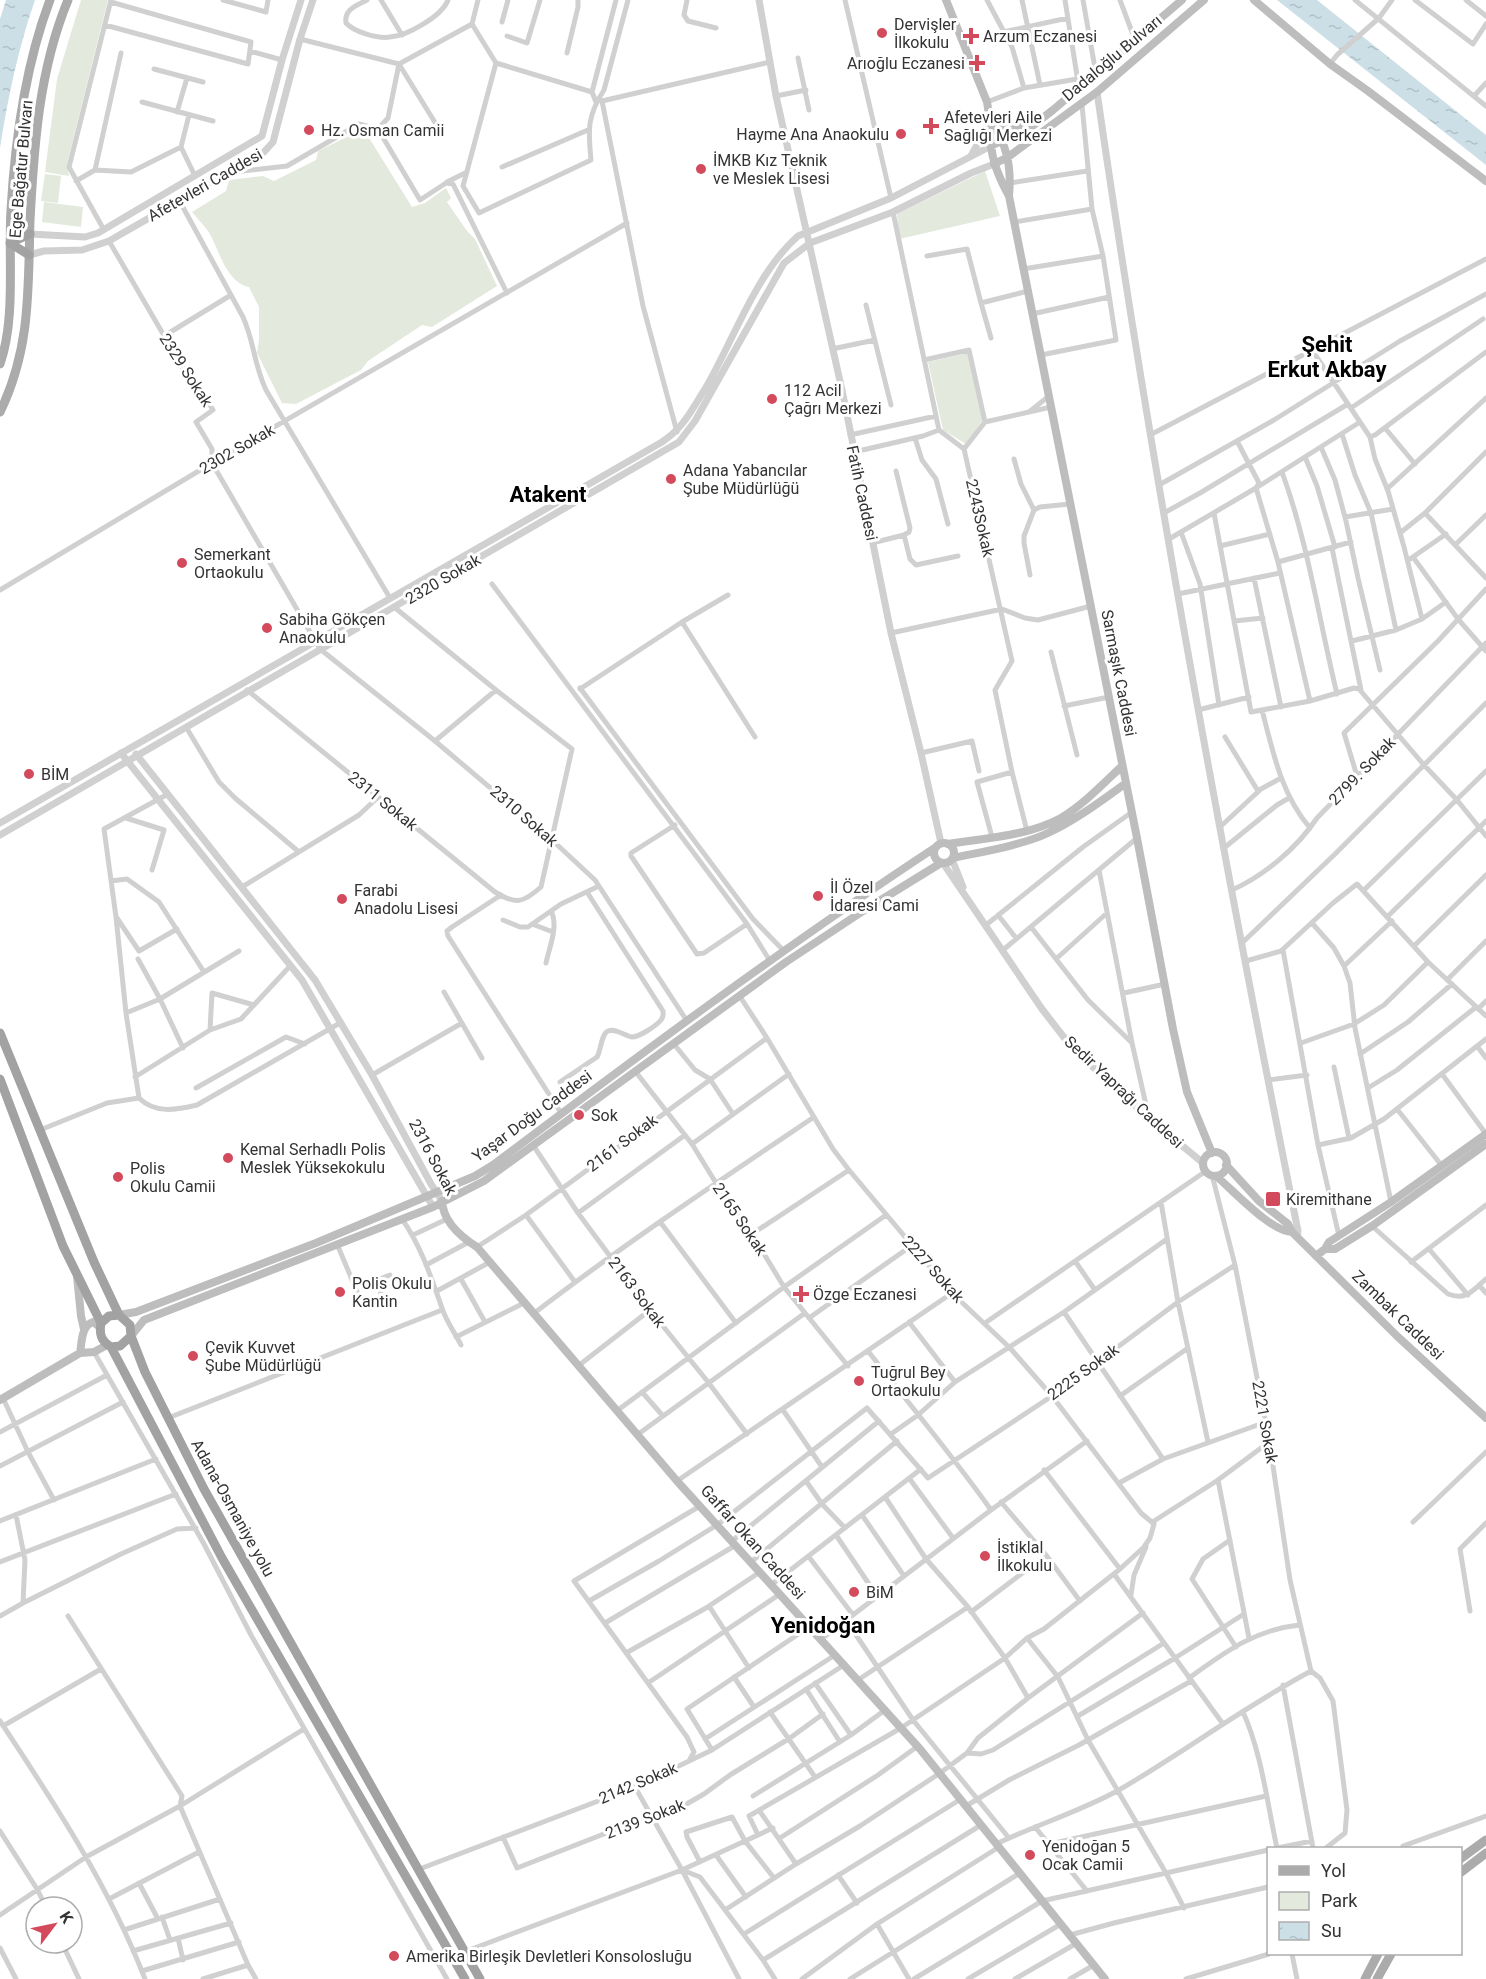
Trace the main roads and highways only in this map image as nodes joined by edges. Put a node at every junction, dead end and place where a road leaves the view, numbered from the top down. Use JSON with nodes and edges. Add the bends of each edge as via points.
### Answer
{"nodes":[{"id":1,"x":50,"y":0,"type":"edge"},
{"id":2,"x":68,"y":0,"type":"edge"},
{"id":3,"x":946,"y":0,"type":"edge"},
{"id":4,"x":1182,"y":0,"type":"edge"},
{"id":5,"x":1203,"y":0,"type":"edge"},
{"id":6,"x":1254,"y":0,"type":"edge"},
{"id":7,"x":991,"y":120,"type":"junction"},
{"id":8,"x":1031,"y":127,"type":"junction"},
{"id":9,"x":1003,"y":140,"type":"junction"},
{"id":10,"x":991,"y":146,"type":"junction"},
{"id":11,"x":1008,"y":157,"type":"junction"},
{"id":12,"x":994,"y":164,"type":"junction"},
{"id":13,"x":1486,"y":181,"type":"edge"},
{"id":14,"x":1009,"y":196,"type":"junction"},
{"id":15,"x":30,"y":234,"type":"junction"},
{"id":16,"x":10,"y":243,"type":"junction"},
{"id":17,"x":29,"y":255,"type":"junction"},
{"id":18,"x":0,"y":364,"type":"edge"},
{"id":19,"x":0,"y":412,"type":"edge"},
{"id":20,"x":1122,"y":766,"type":"junction"},
{"id":21,"x":1126,"y":783,"type":"junction"},
{"id":22,"x":942,"y":845,"type":"junction"},
{"id":23,"x":947,"y":861,"type":"junction"},
{"id":24,"x":0,"y":1033,"type":"edge"},
{"id":25,"x":0,"y":1079,"type":"edge"},
{"id":26,"x":1486,"y":1134,"type":"edge"},
{"id":27,"x":1486,"y":1144,"type":"edge"},
{"id":28,"x":1212,"y":1153,"type":"junction"},
{"id":29,"x":1227,"y":1165,"type":"junction"},
{"id":30,"x":1209,"y":1171,"type":"junction"},
{"id":31,"x":442,"y":1201,"type":"junction"},
{"id":32,"x":433,"y":1207,"type":"junction"},
{"id":33,"x":445,"y":1215,"type":"junction"},
{"id":34,"x":1295,"y":1234,"type":"junction"},
{"id":35,"x":1325,"y":1249,"type":"junction"},
{"id":36,"x":1316,"y":1256,"type":"junction"},
{"id":37,"x":77,"y":1276,"type":"junction"},
{"id":38,"x":119,"y":1315,"type":"junction"},
{"id":39,"x":100,"y":1325,"type":"junction"},
{"id":40,"x":84,"y":1329,"type":"junction"},
{"id":41,"x":131,"y":1336,"type":"junction"},
{"id":42,"x":109,"y":1346,"type":"junction"},
{"id":43,"x":80,"y":1353,"type":"junction"},
{"id":44,"x":2,"y":1399,"type":"edge"},
{"id":45,"x":1486,"y":1418,"type":"edge"},
{"id":46,"x":1486,"y":1840,"type":"edge"},
{"id":47,"x":1486,"y":1853,"type":"edge"},
{"id":48,"x":1462,"y":1858,"type":"edge"},
{"id":49,"x":1462,"y":1872,"type":"edge"},
{"id":50,"x":1377,"y":1955,"type":"edge"},
{"id":51,"x":1389,"y":1955,"type":"edge"},
{"id":52,"x":465,"y":1979,"type":"edge"},
{"id":53,"x":480,"y":1979,"type":"edge"},
{"id":54,"x":1105,"y":1979,"type":"edge"},
{"id":55,"x":1365,"y":1979,"type":"edge"},
{"id":56,"x":1377,"y":1979,"type":"edge"}],
"edges":[{"from":1,"to":16,"type":"main road","name":"Ege Bağatur Bulvarı","via":[[32,62],[19,132]]},
{"from":2,"to":15,"type":"main road","name":"Ege Bağatur Bulvarı","via":[[46,70],[36,126]]},
{"from":3,"to":7,"type":"main road"},
{"from":4,"to":8,"type":"main road","name":"Dadaloğlu Bulvarı","via":[[1080,90]]},
{"from":5,"to":11,"type":"main road","name":"Dadaloğlu Bulvarı","via":[[1082,105]]},
{"from":6,"to":13,"type":"main road","via":[[1330,64]]},
{"from":7,"to":8,"type":"main road","via":[[1008,127]]},
{"from":7,"to":9,"type":"main road"},
{"from":7,"to":10,"type":"main road"},
{"from":8,"to":9,"type":"main road","name":"Dadaloğlu Bulvarı"},
{"from":9,"to":10,"type":"main road","name":"Dadaloğlu Bulvarı"},
{"from":9,"to":11,"type":"main road"},
{"from":10,"to":12,"type":"main road"},
{"from":11,"to":12,"type":"main road","name":"Dadaloğlu Bulvarı"},
{"from":11,"to":14,"type":"main road"},
{"from":12,"to":14,"type":"main road"},
{"from":14,"to":20,"type":"main road","name":"Sarmaşık Caddesi"},
{"from":15,"to":16,"type":"highway"},
{"from":15,"to":17,"type":"main road","name":"Ege Bağatur Bulvarı"},
{"from":16,"to":17,"type":"highway"},
{"from":16,"to":18,"type":"main road","name":"Ege Bağatur Bulvarı","via":[[9,319]]},
{"from":17,"to":19,"type":"main road","name":"Ege Bağatur Bulvarı","via":[[22,354]]},
{"from":20,"to":21,"type":"main road","name":"Sarmaşık Caddesi"},
{"from":20,"to":22,"type":"main road","name":"Yaşar Doğu Caddesi","via":[[1060,819],[1027,831]]},
{"from":21,"to":23,"type":"main road","name":"Yaşar Doğu Caddesi","via":[[1045,835]]},
{"from":21,"to":28,"type":"main road","name":"Sarmaşık Caddesi","via":[[1187,1092]]},
{"from":22,"to":23,"type":"main road","via":[[954,849]]},
{"from":22,"to":23,"type":"main road","via":[[934,856]]},
{"from":22,"to":38,"type":"main road","name":"Yaşar Doğu Caddesi","via":[[784,951],[476,1176],[316,1243],[136,1312]]},
{"from":23,"to":31,"type":"main road","name":"Yaşar Doğu Caddesi","via":[[863,911],[739,996],[484,1181]]},
{"from":24,"to":38,"type":"highway","name":"Adana-Osmaniye yolu"},
{"from":25,"to":37,"type":"highway","name":"Adana-Osmaniye yolu"},
{"from":26,"to":35,"type":"main road","via":[[1329,1242]]},
{"from":27,"to":35,"type":"main road","via":[[1372,1226],[1335,1249]]},
{"from":28,"to":29,"type":"main road","via":[[1222,1155]]},
{"from":28,"to":30,"type":"main road","via":[[1206,1157]]},
{"from":29,"to":30,"type":"main road","via":[[1223,1172]]},
{"from":29,"to":34,"type":"main road","name":"Zambak Caddesi"},
{"from":30,"to":34,"type":"main road","name":"Zambak Caddesi","via":[[1272,1224]]},
{"from":31,"to":32,"type":"main road","name":"Yaşar Doğu Caddesi"},
{"from":31,"to":33,"type":"main road","name":"2316 Sokak"},
{"from":32,"to":33,"type":"main road","name":"2316 Sokak"},
{"from":32,"to":41,"type":"main road","name":"Yaşar Doğu Caddesi","via":[[144,1320]]},
{"from":33,"to":54,"type":"main road","name":"Gaffar Okan Caddesi","via":[[477,1247],[677,1481],[918,1746]]},
{"from":34,"to":36,"type":"main road","name":"Zambak Caddesi"},
{"from":35,"to":36,"type":"main road"},
{"from":36,"to":45,"type":"main road","name":"Zambak Caddesi"},
{"from":37,"to":39,"type":"highway","name":"Adana-Osmaniye yolu"},
{"from":37,"to":40,"type":"main road"},
{"from":38,"to":39,"type":"highway","name":"Yaşar Doğu Caddesi","via":[[109,1316]]},
{"from":38,"to":41,"type":"highway","name":"Adana-Osmaniye yolu","via":[[130,1326]]},
{"from":39,"to":40,"type":"main road","via":[[93,1322]]},
{"from":39,"to":42,"type":"highway","name":"Adana-Osmaniye yolu","via":[[101,1338]]},
{"from":40,"to":43,"type":"main road"},
{"from":41,"to":42,"type":"highway","name":"Yaşar Doğu Caddesi","via":[[120,1346]]},
{"from":41,"to":53,"type":"highway","name":"Adana-Osmaniye yolu","via":[[204,1489]]},
{"from":42,"to":43,"type":"main road"},
{"from":42,"to":52,"type":"highway","name":"Adana-Osmaniye yolu","via":[[222,1558]]},
{"from":43,"to":44,"type":"main road"},
{"from":46,"to":48,"type":"main road"},
{"from":47,"to":49,"type":"main road"},
{"from":50,"to":55,"type":"main road"},
{"from":51,"to":56,"type":"main road"}]}
